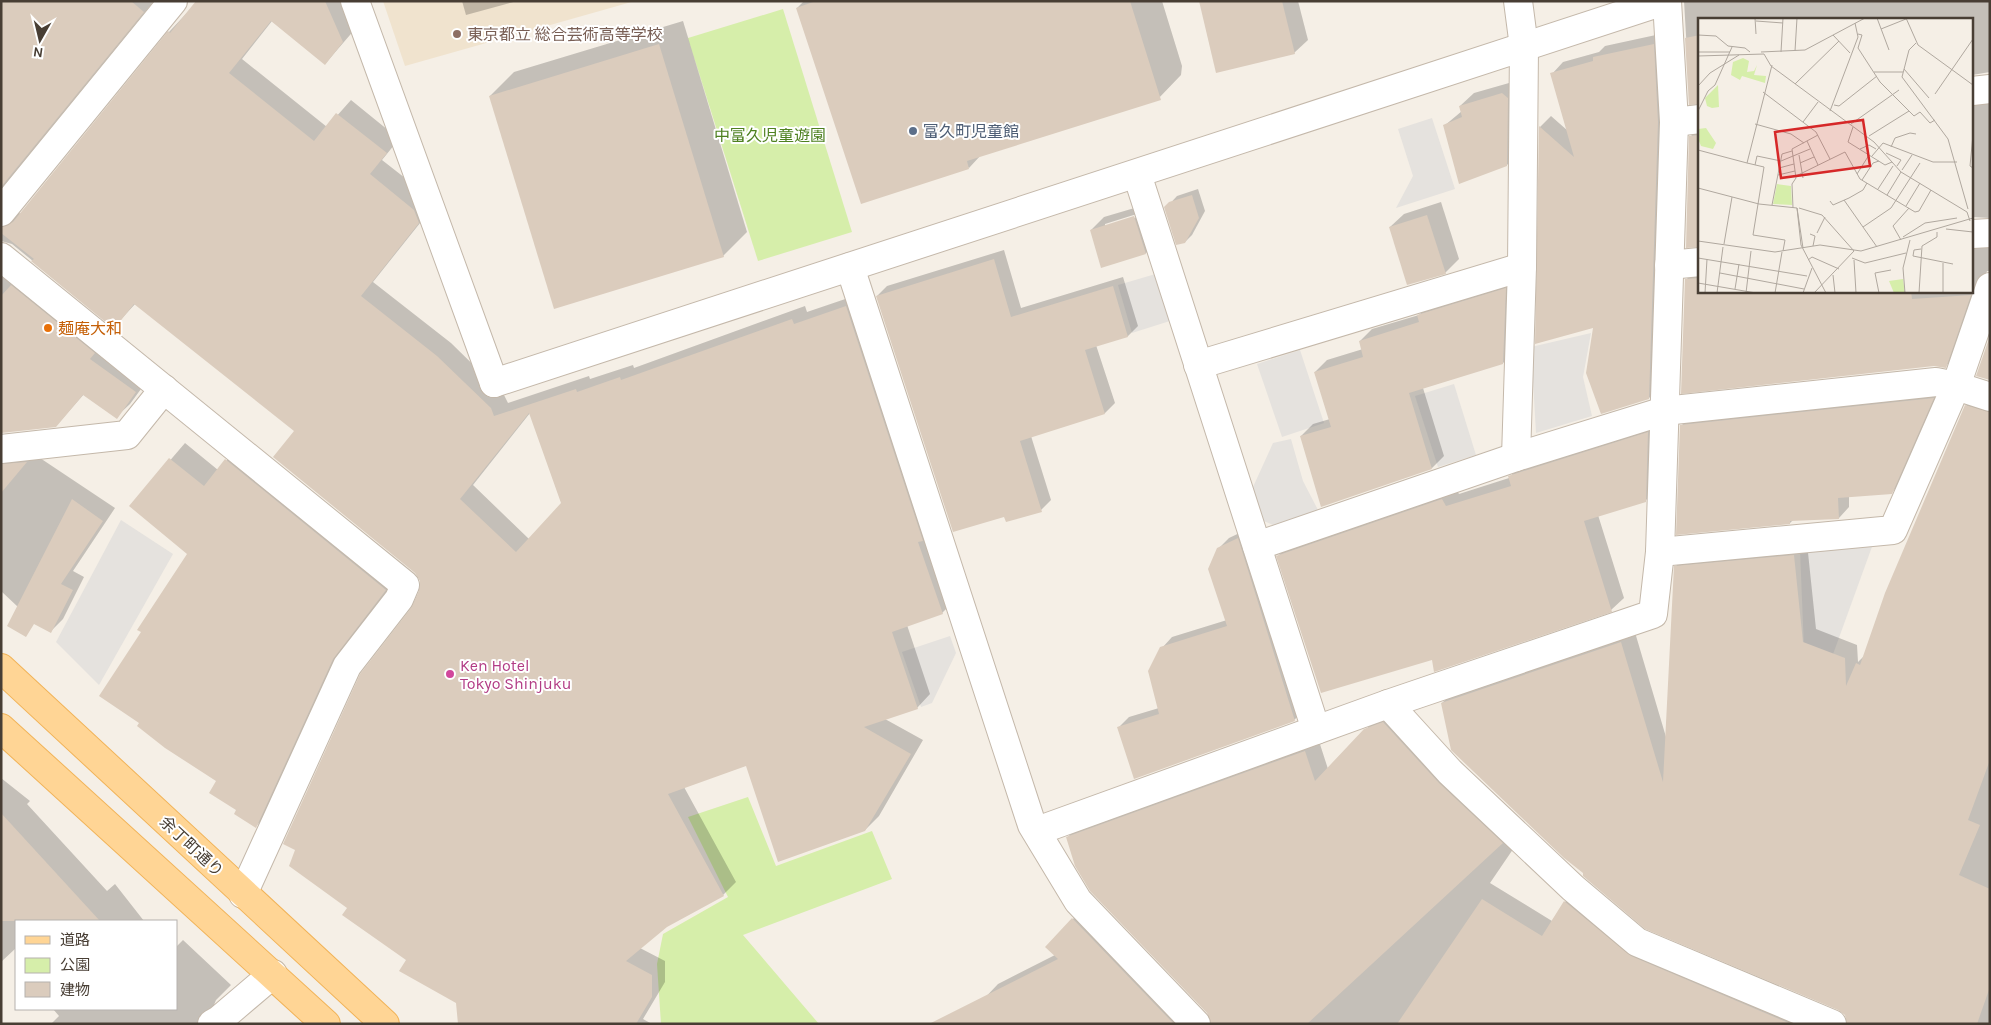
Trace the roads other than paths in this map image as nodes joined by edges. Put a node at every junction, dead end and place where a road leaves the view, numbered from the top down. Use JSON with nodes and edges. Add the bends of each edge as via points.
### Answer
{"nodes":[{"id":1,"x":173,"y":1,"type":"edge"},
{"id":2,"x":355,"y":1,"type":"edge"},
{"id":3,"x":1518,"y":1,"type":"edge"},
{"id":4,"x":1665,"y":1,"type":"edge"},
{"id":5,"x":1524,"y":47,"type":"junction"},
{"id":6,"x":1990,"y":89,"type":"edge"},
{"id":7,"x":1974,"y":91,"type":"edge"},
{"id":8,"x":1687,"y":120,"type":"edge"},
{"id":9,"x":1137,"y":174,"type":"junction"},
{"id":10,"x":1,"y":212,"type":"edge"},
{"id":11,"x":1990,"y":233,"type":"edge"},
{"id":12,"x":1974,"y":234,"type":"edge"},
{"id":13,"x":1,"y":257,"type":"edge"},
{"id":14,"x":1698,"y":262,"type":"edge"},
{"id":15,"x":1669,"y":265,"type":"junction"},
{"id":16,"x":1522,"y":267,"type":"junction"},
{"id":17,"x":850,"y":268,"type":"junction"},
{"id":18,"x":1990,"y":287,"type":"edge"},
{"id":19,"x":1198,"y":365,"type":"junction"},
{"id":20,"x":1956,"y":386,"type":"junction"},
{"id":21,"x":164,"y":389,"type":"junction"},
{"id":22,"x":1990,"y":397,"type":"edge"},
{"id":23,"x":1664,"y":411,"type":"junction"},
{"id":24,"x":1,"y":449,"type":"edge"},
{"id":25,"x":1516,"y":457,"type":"junction"},
{"id":26,"x":1257,"y":546,"type":"junction"},
{"id":27,"x":1660,"y":552,"type":"junction"},
{"id":28,"x":1,"y":668,"type":"edge"},
{"id":29,"x":1388,"y":704,"type":"junction"},
{"id":30,"x":1,"y":728,"type":"edge"},
{"id":31,"x":1316,"y":730,"type":"junction"},
{"id":32,"x":1037,"y":831,"type":"junction"},
{"id":33,"x":243,"y":894,"type":"junction"},
{"id":34,"x":273,"y":974,"type":"junction"},
{"id":35,"x":212,"y":1024,"type":"edge"},
{"id":36,"x":326,"y":1024,"type":"edge"},
{"id":37,"x":385,"y":1024,"type":"edge"},
{"id":38,"x":1196,"y":1024,"type":"edge"},
{"id":39,"x":1832,"y":1024,"type":"edge"}],
"edges":[{"from":1,"to":10,"type":"street"},
{"from":2,"to":17,"type":"street","via":[[494,383]]},
{"from":3,"to":5,"type":"street"},
{"from":4,"to":5,"type":"street"},
{"from":4,"to":8,"type":"street"},
{"from":5,"to":9,"type":"street"},
{"from":5,"to":16,"type":"street"},
{"from":6,"to":7,"type":"street"},
{"from":8,"to":15,"type":"street"},
{"from":9,"to":17,"type":"street"},
{"from":9,"to":19,"type":"street"},
{"from":11,"to":12,"type":"street"},
{"from":13,"to":21,"type":"street"},
{"from":14,"to":15,"type":"street"},
{"from":15,"to":23,"type":"street"},
{"from":16,"to":19,"type":"street"},
{"from":16,"to":25,"type":"street"},
{"from":17,"to":32,"type":"street","via":[[1026,807]]},
{"from":18,"to":20,"type":"street"},
{"from":19,"to":26,"type":"street"},
{"from":20,"to":22,"type":"street"},
{"from":20,"to":23,"type":"street","via":[[1936,382]]},
{"from":20,"to":27,"type":"street","via":[[1893,530]]},
{"from":21,"to":24,"type":"street","via":[[127,434]]},
{"from":21,"to":33,"type":"street","via":[[405,585],[399,599],[348,666]]},
{"from":23,"to":25,"type":"street"},
{"from":23,"to":27,"type":"street"},
{"from":25,"to":26,"type":"street"},
{"from":26,"to":31,"type":"street"},
{"from":27,"to":29,"type":"street","via":[[1653,614]]},
{"from":28,"to":33,"type":"main road","name":"余丁町通り"},
{"from":29,"to":31,"type":"street"},
{"from":29,"to":39,"type":"street","via":[[1450,772],[1573,888],[1637,942]]},
{"from":30,"to":34,"type":"main road"},
{"from":31,"to":32,"type":"street"},
{"from":32,"to":38,"type":"street","via":[[1078,901]]},
{"from":33,"to":37,"type":"main road","name":"余丁町通り"},
{"from":34,"to":35,"type":"street"},
{"from":34,"to":36,"type":"main road"}]}
